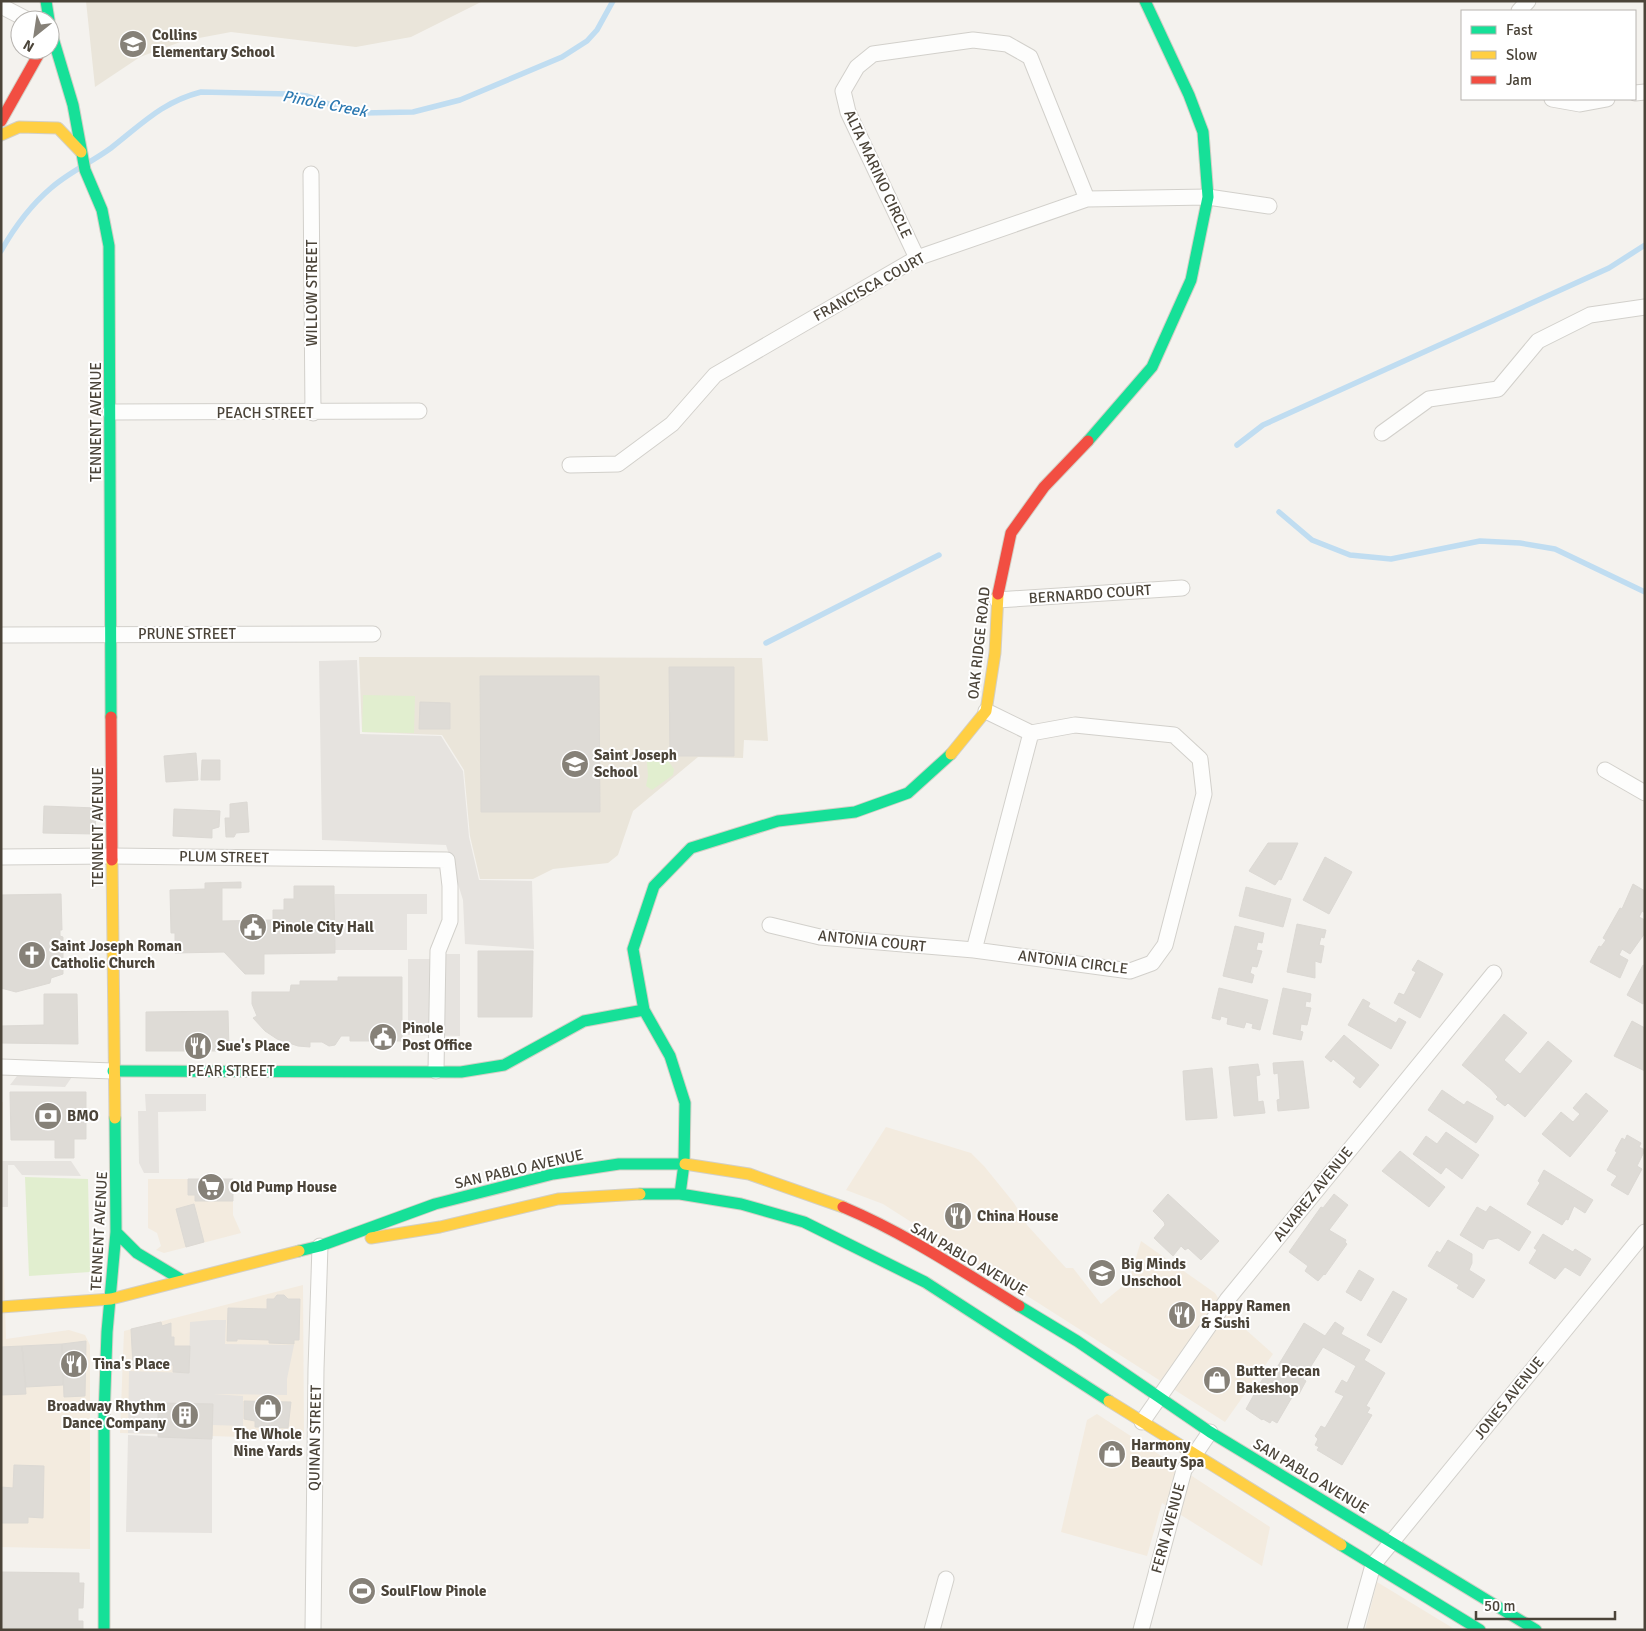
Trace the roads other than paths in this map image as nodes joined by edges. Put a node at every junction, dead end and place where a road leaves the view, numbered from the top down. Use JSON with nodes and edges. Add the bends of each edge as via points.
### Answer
{"nodes":[{"id":1,"x":1145,"y":1,"type":"edge"},
{"id":2,"x":35,"y":60,"type":"edge"},
{"id":3,"x":59,"y":60,"type":"edge"},
{"id":4,"x":1558,"y":100,"type":"edge"},
{"id":5,"x":1602,"y":100,"type":"edge"},
{"id":6,"x":1,"y":121,"type":"edge"},
{"id":7,"x":1,"y":135,"type":"edge"},
{"id":8,"x":81,"y":152,"type":"junction"},
{"id":9,"x":311,"y":174,"type":"dead end"},
{"id":10,"x":1208,"y":197,"type":"junction"},
{"id":11,"x":1087,"y":199,"type":"junction"},
{"id":12,"x":1269,"y":206,"type":"dead end"},
{"id":13,"x":917,"y":258,"type":"junction"},
{"id":14,"x":1645,"y":307,"type":"edge"},
{"id":15,"x":419,"y":411,"type":"dead end"},
{"id":16,"x":110,"y":412,"type":"junction"},
{"id":17,"x":312,"y":413,"type":"junction"},
{"id":18,"x":1382,"y":433,"type":"dead end"},
{"id":19,"x":570,"y":465,"type":"dead end"},
{"id":20,"x":1182,"y":588,"type":"dead end"},
{"id":21,"x":997,"y":600,"type":"junction"},
{"id":22,"x":112,"y":634,"type":"junction"},
{"id":23,"x":373,"y":634,"type":"dead end"},
{"id":24,"x":1,"y":635,"type":"edge"},
{"id":25,"x":986,"y":711,"type":"junction"},
{"id":26,"x":1031,"y":733,"type":"junction"},
{"id":27,"x":1605,"y":770,"type":"dead end"},
{"id":28,"x":1645,"y":793,"type":"edge"},
{"id":29,"x":112,"y":856,"type":"junction"},
{"id":30,"x":1,"y":857,"type":"edge"},
{"id":31,"x":770,"y":925,"type":"dead end"},
{"id":32,"x":974,"y":950,"type":"junction"},
{"id":33,"x":1494,"y":973,"type":"dead end"},
{"id":34,"x":644,"y":1010,"type":"junction"},
{"id":35,"x":1,"y":1067,"type":"edge"},
{"id":36,"x":114,"y":1070,"type":"junction"},
{"id":37,"x":436,"y":1071,"type":"junction"},
{"id":38,"x":684,"y":1164,"type":"junction"},
{"id":39,"x":680,"y":1194,"type":"junction"},
{"id":40,"x":116,"y":1232,"type":"junction"},
{"id":41,"x":1645,"y":1232,"type":"edge"},
{"id":42,"x":320,"y":1246,"type":"junction"},
{"id":43,"x":182,"y":1280,"type":"junction"},
{"id":44,"x":111,"y":1299,"type":"junction"},
{"id":45,"x":1,"y":1307,"type":"edge"},
{"id":46,"x":1159,"y":1398,"type":"junction"},
{"id":47,"x":1142,"y":1422,"type":"junction"},
{"id":48,"x":1210,"y":1432,"type":"junction"},
{"id":49,"x":1193,"y":1455,"type":"junction"},
{"id":50,"x":1391,"y":1543,"type":"junction"},
{"id":51,"x":1374,"y":1565,"type":"junction"},
{"id":52,"x":946,"y":1579,"type":"dead end"},
{"id":53,"x":104,"y":1630,"type":"edge"},
{"id":54,"x":313,"y":1630,"type":"edge"},
{"id":55,"x":932,"y":1630,"type":"edge"},
{"id":56,"x":1141,"y":1630,"type":"edge"},
{"id":57,"x":1355,"y":1630,"type":"edge"},
{"id":58,"x":1480,"y":1630,"type":"edge"},
{"id":59,"x":1536,"y":1630,"type":"edge"}],
"edges":[{"from":1,"to":10,"type":"main road","name":"OAK RIDGE ROAD","via":[[1203,132]]},
{"from":2,"to":6,"type":"main road"},
{"from":3,"to":8,"type":"main road","name":"TENNENT AVENUE","via":[[73,105]]},
{"from":4,"to":5,"type":"street","via":[[1580,104]]},
{"from":7,"to":8,"type":"main road","via":[[19,126],[58,128]]},
{"from":8,"to":16,"type":"main road","name":"TENNENT AVENUE","via":[[102,210],[109,246]]},
{"from":9,"to":17,"type":"street","name":"WILLOW STREET"},
{"from":10,"to":11,"type":"street","name":"FRANCISCA COURT"},
{"from":10,"to":12,"type":"street","name":"FRANCISCA COURT"},
{"from":10,"to":21,"type":"main road","name":"OAK RIDGE ROAD","via":[[1191,280],[1152,367],[1103,426],[1044,487],[1010,532]]},
{"from":11,"to":13,"type":"street","name":"FRANCISCA COURT"},
{"from":11,"to":13,"type":"street","name":"ALTA MARINO CIRCLE","via":[[1030,57],[1007,44],[973,40],[873,54],[857,67],[843,91],[848,112]]},
{"from":13,"to":19,"type":"street","name":"FRANCISCA COURT","via":[[715,375],[672,424],[618,464]]},
{"from":14,"to":18,"type":"street","via":[[1590,315],[1538,341],[1498,389],[1429,399]]},
{"from":15,"to":17,"type":"street","name":"PEACH STREET"},
{"from":16,"to":17,"type":"street","name":"PEACH STREET"},
{"from":16,"to":22,"type":"main road","name":"TENNENT AVENUE"},
{"from":20,"to":21,"type":"street","name":"BERNARDO COURT"},
{"from":21,"to":25,"type":"main road","name":"OAK RIDGE ROAD","via":[[995,653]]},
{"from":22,"to":23,"type":"street","name":"PRUNE STREET"},
{"from":22,"to":24,"type":"street","name":"PRUNE STREET"},
{"from":22,"to":29,"type":"main road","name":"TENNENT AVENUE"},
{"from":25,"to":26,"type":"street"},
{"from":25,"to":34,"type":"main road","name":"OAK RIDGE ROAD","via":[[947,759],[908,793],[855,812],[778,821],[691,848],[654,886],[642,917],[633,949]]},
{"from":26,"to":32,"type":"street"},
{"from":26,"to":32,"type":"street","name":"ANTONIA CIRCLE","via":[[1075,725],[1174,734],[1200,759],[1204,794],[1165,945],[1152,963],[1130,971]]},
{"from":27,"to":28,"type":"street"},
{"from":29,"to":30,"type":"street","name":"PLUM STREET"},
{"from":29,"to":36,"type":"main road","name":"TENNENT AVENUE"},
{"from":29,"to":37,"type":"street","name":"PLUM STREET","via":[[447,860],[450,921],[438,951]]},
{"from":31,"to":32,"type":"street","name":"ANTONIA COURT","via":[[820,937]]},
{"from":33,"to":46,"type":"street","name":"ALVAREZ AVENUE","via":[[1227,1300]]},
{"from":34,"to":37,"type":"main road","name":"PEAR STREET","via":[[584,1021],[504,1065],[461,1072]]},
{"from":34,"to":38,"type":"main road","name":"OAK RIDGE ROAD","via":[[670,1056],[685,1103]]},
{"from":35,"to":36,"type":"street","name":"PEAR STREET"},
{"from":36,"to":37,"type":"main road","name":"PEAR STREET"},
{"from":36,"to":40,"type":"main road","name":"TENNENT AVENUE"},
{"from":38,"to":39,"type":"main road","name":"OAK RIDGE ROAD"},
{"from":38,"to":42,"type":"main road","name":"SAN PABLO AVENUE","via":[[619,1164],[553,1174],[435,1204]]},
{"from":38,"to":46,"type":"main road","name":"SAN PABLO AVENUE","via":[[749,1174],[864,1216],[992,1288]]},
{"from":39,"to":42,"type":"main road","name":"SAN PABLO AVENUE","via":[[558,1199],[440,1227]]},
{"from":39,"to":47,"type":"main road","name":"SAN PABLO AVENUE","via":[[740,1204],[804,1222],[925,1282]]},
{"from":40,"to":43,"type":"main road","via":[[136,1253]]},
{"from":40,"to":44,"type":"main road","name":"TENNENT AVENUE"},
{"from":41,"to":50,"type":"street","name":"JONES AVENUE"},
{"from":42,"to":43,"type":"main road","name":"SAN PABLO AVENUE"},
{"from":42,"to":54,"type":"street","name":"QUINAN STREET"},
{"from":43,"to":44,"type":"main road","name":"SAN PABLO AVENUE"},
{"from":44,"to":45,"type":"main road","name":"SAN PABLO AVENUE"},
{"from":44,"to":53,"type":"main road","name":"TENNENT AVENUE","via":[[104,1419]]},
{"from":46,"to":47,"type":"street","name":"ALVAREZ AVENUE"},
{"from":46,"to":48,"type":"main road","name":"SAN PABLO AVENUE"},
{"from":47,"to":49,"type":"main road","name":"SAN PABLO AVENUE"},
{"from":48,"to":49,"type":"street","name":"FERN AVENUE"},
{"from":48,"to":50,"type":"main road","name":"SAN PABLO AVENUE"},
{"from":49,"to":51,"type":"main road","name":"SAN PABLO AVENUE"},
{"from":49,"to":56,"type":"street","name":"FERN AVENUE","via":[[1184,1470]]},
{"from":50,"to":51,"type":"street","name":"JONES AVENUE"},
{"from":50,"to":59,"type":"main road","name":"SAN PABLO AVENUE"},
{"from":51,"to":57,"type":"street"},
{"from":51,"to":58,"type":"main road","name":"SAN PABLO AVENUE"},
{"from":52,"to":55,"type":"street"}]}
